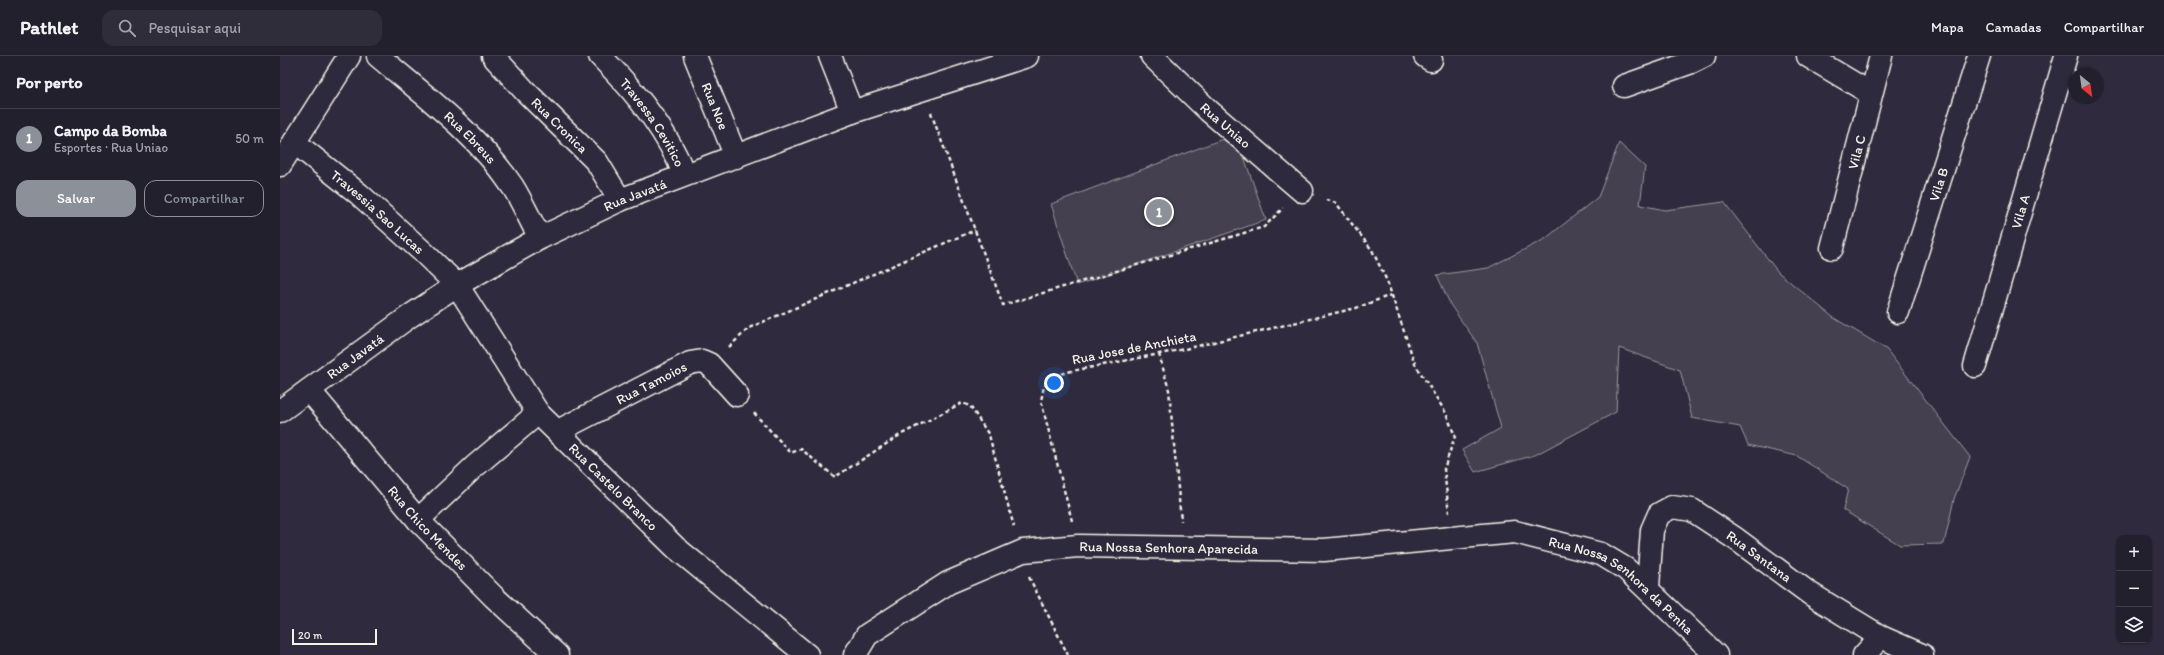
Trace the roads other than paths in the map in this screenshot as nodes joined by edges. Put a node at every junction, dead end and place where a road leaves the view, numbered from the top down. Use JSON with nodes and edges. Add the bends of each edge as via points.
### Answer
{"nodes":[{"id":1,"x":349,"y":56,"type":"edge"},
{"id":2,"x":378,"y":56,"type":"edge"},
{"id":3,"x":493,"y":56,"type":"edge"},
{"id":4,"x":600,"y":56,"type":"edge"},
{"id":5,"x":695,"y":56,"type":"edge"},
{"id":6,"x":830,"y":56,"type":"edge"},
{"id":7,"x":1027,"y":56,"type":"edge"},
{"id":8,"x":1152,"y":56,"type":"edge"},
{"id":9,"x":1704,"y":56,"type":"edge"},
{"id":10,"x":1808,"y":56,"type":"edge"},
{"id":11,"x":1881,"y":56,"type":"edge"},
{"id":12,"x":1979,"y":56,"type":"edge"},
{"id":13,"x":2066,"y":56,"type":"edge"},
{"id":14,"x":1624,"y":86,"type":"dead end"},
{"id":15,"x":1870,"y":93,"type":"junction"},
{"id":16,"x":852,"y":112,"type":"junction"},
{"id":17,"x":294,"y":142,"type":"junction"},
{"id":18,"x":736,"y":157,"type":"junction"},
{"id":19,"x":280,"y":165,"type":"edge"},
{"id":20,"x":684,"y":174,"type":"junction"},
{"id":21,"x":1302,"y":191,"type":"road end"},
{"id":22,"x":620,"y":200,"type":"junction"},
{"id":23,"x":540,"y":238,"type":"junction"},
{"id":24,"x":1832,"y":248,"type":"dead end"},
{"id":25,"x":457,"y":285,"type":"junction"},
{"id":26,"x":1898,"y":312,"type":"dead end"},
{"id":27,"x":1975,"y":366,"type":"dead end"},
{"id":28,"x":309,"y":390,"type":"junction"},
{"id":29,"x":738,"y":394,"type":"road end"},
{"id":30,"x":280,"y":411,"type":"edge"},
{"id":31,"x":538,"y":412,"type":"junction"},
{"id":32,"x":558,"y":431,"type":"junction"},
{"id":33,"x":418,"y":520,"type":"junction"},
{"id":34,"x":1515,"y":532,"type":"joint"},
{"id":35,"x":1648,"y":588,"type":"junction"},
{"id":36,"x":1881,"y":637,"type":"junction"},
{"id":37,"x":557,"y":655,"type":"edge"},
{"id":38,"x":807,"y":655,"type":"edge"},
{"id":39,"x":855,"y":655,"type":"edge"},
{"id":40,"x":1716,"y":655,"type":"edge"},
{"id":41,"x":1864,"y":655,"type":"edge"},
{"id":42,"x":1922,"y":655,"type":"edge"}],
"edges":[{"from":1,"to":17,"type":"street"},
{"from":2,"to":23,"type":"street","name":"Rua Ebreus","via":[[455,122],[489,157],[513,188]]},
{"from":3,"to":22,"type":"street","name":"Rua Cronica","via":[[597,162]]},
{"from":4,"to":20,"type":"street","name":"Travessa Cevitico","via":[[626,84],[663,133]]},
{"from":5,"to":18,"type":"street","name":"Rua Noe"},
{"from":6,"to":16,"type":"street"},
{"from":7,"to":16,"type":"street","name":"Rua Javatá"},
{"from":8,"to":21,"type":"street","name":"Rua Uniao","via":[[1209,111]]},
{"from":9,"to":14,"type":"street"},
{"from":10,"to":15,"type":"street"},
{"from":11,"to":15,"type":"street","name":"Vila C"},
{"from":12,"to":26,"type":"street","name":"Vila B"},
{"from":13,"to":27,"type":"street","name":"Vila A"},
{"from":15,"to":24,"type":"street","name":"Vila C"},
{"from":16,"to":18,"type":"street","name":"Rua Javatá"},
{"from":17,"to":19,"type":"street"},
{"from":17,"to":25,"type":"street","name":"Travessia Sao Lucas","via":[[359,194]]},
{"from":18,"to":20,"type":"street","name":"Rua Javatá"},
{"from":20,"to":22,"type":"street","name":"Rua Javatá"},
{"from":22,"to":23,"type":"street","name":"Rua Javatá"},
{"from":23,"to":25,"type":"street","name":"Rua Javatá"},
{"from":25,"to":28,"type":"street","name":"Rua Javatá"},
{"from":25,"to":31,"type":"street","name":"Rua Castelo Branco"},
{"from":28,"to":30,"type":"street","name":"Rua Javatá"},
{"from":28,"to":33,"type":"street","name":"Rua Chico Mendes"},
{"from":29,"to":32,"type":"street","name":"Rua Tamoios","via":[[709,364],[702,361],[690,363]]},
{"from":31,"to":32,"type":"street","name":"Rua Castelo Branco"},
{"from":31,"to":33,"type":"street","via":[[474,466]]},
{"from":32,"to":38,"type":"street","name":"Rua Castelo Branco","via":[[676,548]]},
{"from":33,"to":37,"type":"street","name":"Rua Chico Mendes","via":[[494,597]]},
{"from":34,"to":35,"type":"street","name":"Rua Nossa Senhora da Penha","via":[[1601,554],[1626,568]]},
{"from":34,"to":39,"type":"street","name":"Rua Nossa Senhora Aparecida","via":[[1324,550],[1078,546],[1023,552],[948,583],[867,635]]},
{"from":35,"to":36,"type":"street","name":"Rua Santana","via":[[1652,530],[1659,514],[1672,507],[1692,510],[1809,593]]},
{"from":35,"to":40,"type":"street","name":"Rua Nossa Senhora da Penha"},
{"from":36,"to":41,"type":"street"},
{"from":36,"to":42,"type":"street","name":"Rua Santana"}]}
